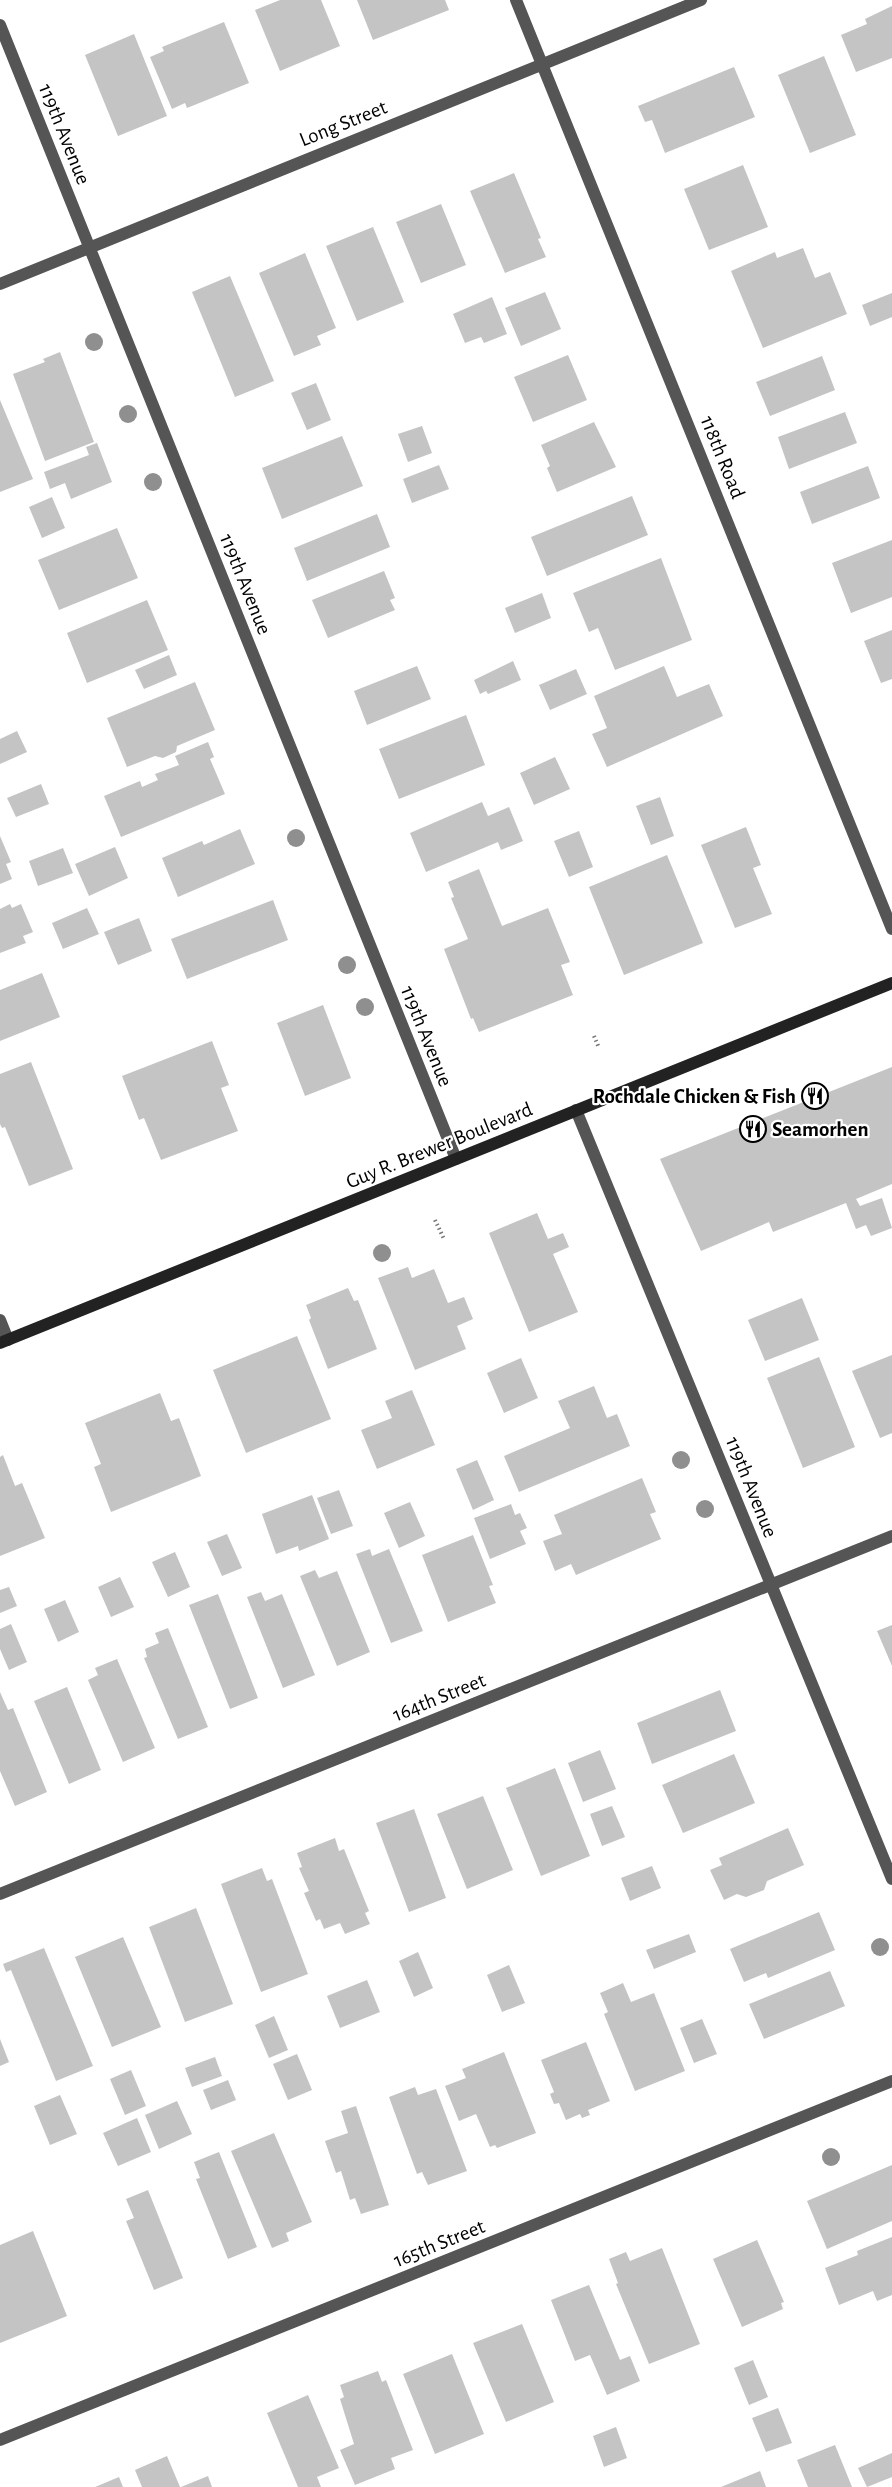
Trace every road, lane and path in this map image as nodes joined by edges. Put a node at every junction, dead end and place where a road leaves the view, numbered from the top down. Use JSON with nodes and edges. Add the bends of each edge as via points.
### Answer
{"nodes":[{"id":1,"x":516,"y":0,"type":"edge"},
{"id":2,"x":701,"y":0,"type":"edge"},
{"id":3,"x":0,"y":25,"type":"edge"},
{"id":4,"x":542,"y":64,"type":"junction"},
{"id":5,"x":90,"y":247,"type":"junction"},
{"id":6,"x":0,"y":284,"type":"edge"},
{"id":7,"x":892,"y":929,"type":"edge"},
{"id":8,"x":892,"y":983,"type":"edge"},
{"id":9,"x":594,"y":1036,"type":"dead end"},
{"id":10,"x":599,"y":1048,"type":"dead end"},
{"id":11,"x":576,"y":1110,"type":"junction"},
{"id":12,"x":456,"y":1159,"type":"junction"},
{"id":13,"x":435,"y":1220,"type":"dead end"},
{"id":14,"x":444,"y":1239,"type":"dead end"},
{"id":15,"x":0,"y":1320,"type":"edge"},
{"id":16,"x":4,"y":1341,"type":"edge"},
{"id":17,"x":892,"y":1536,"type":"edge"},
{"id":18,"x":771,"y":1584,"type":"junction"},
{"id":19,"x":892,"y":1879,"type":"edge"},
{"id":20,"x":0,"y":1894,"type":"edge"},
{"id":21,"x":892,"y":2081,"type":"edge"},
{"id":22,"x":0,"y":2440,"type":"edge"}],
"edges":[{"from":1,"to":4,"type":"street","name":"118th Road"},
{"from":2,"to":4,"type":"street","name":"Long Street"},
{"from":3,"to":5,"type":"street","name":"119th Avenue"},
{"from":4,"to":5,"type":"street","name":"Long Street"},
{"from":4,"to":7,"type":"street","name":"118th Road"},
{"from":5,"to":6,"type":"street","name":"Long Street"},
{"from":5,"to":12,"type":"street","name":"119th Avenue"},
{"from":8,"to":11,"type":"main road","name":"Guy R. Brewer Boulevard"},
{"from":9,"to":10,"type":"path"},
{"from":11,"to":12,"type":"main road","name":"Guy R. Brewer Boulevard"},
{"from":11,"to":18,"type":"street","name":"119th Avenue"},
{"from":12,"to":16,"type":"main road","name":"Guy R. Brewer Boulevard"},
{"from":13,"to":14,"type":"path"},
{"from":15,"to":16,"type":"street"},
{"from":17,"to":18,"type":"street","name":"164th Street"},
{"from":18,"to":19,"type":"street","name":"119th Avenue"},
{"from":18,"to":20,"type":"street","name":"164th Street"},
{"from":21,"to":22,"type":"street","name":"165th Street"}]}
